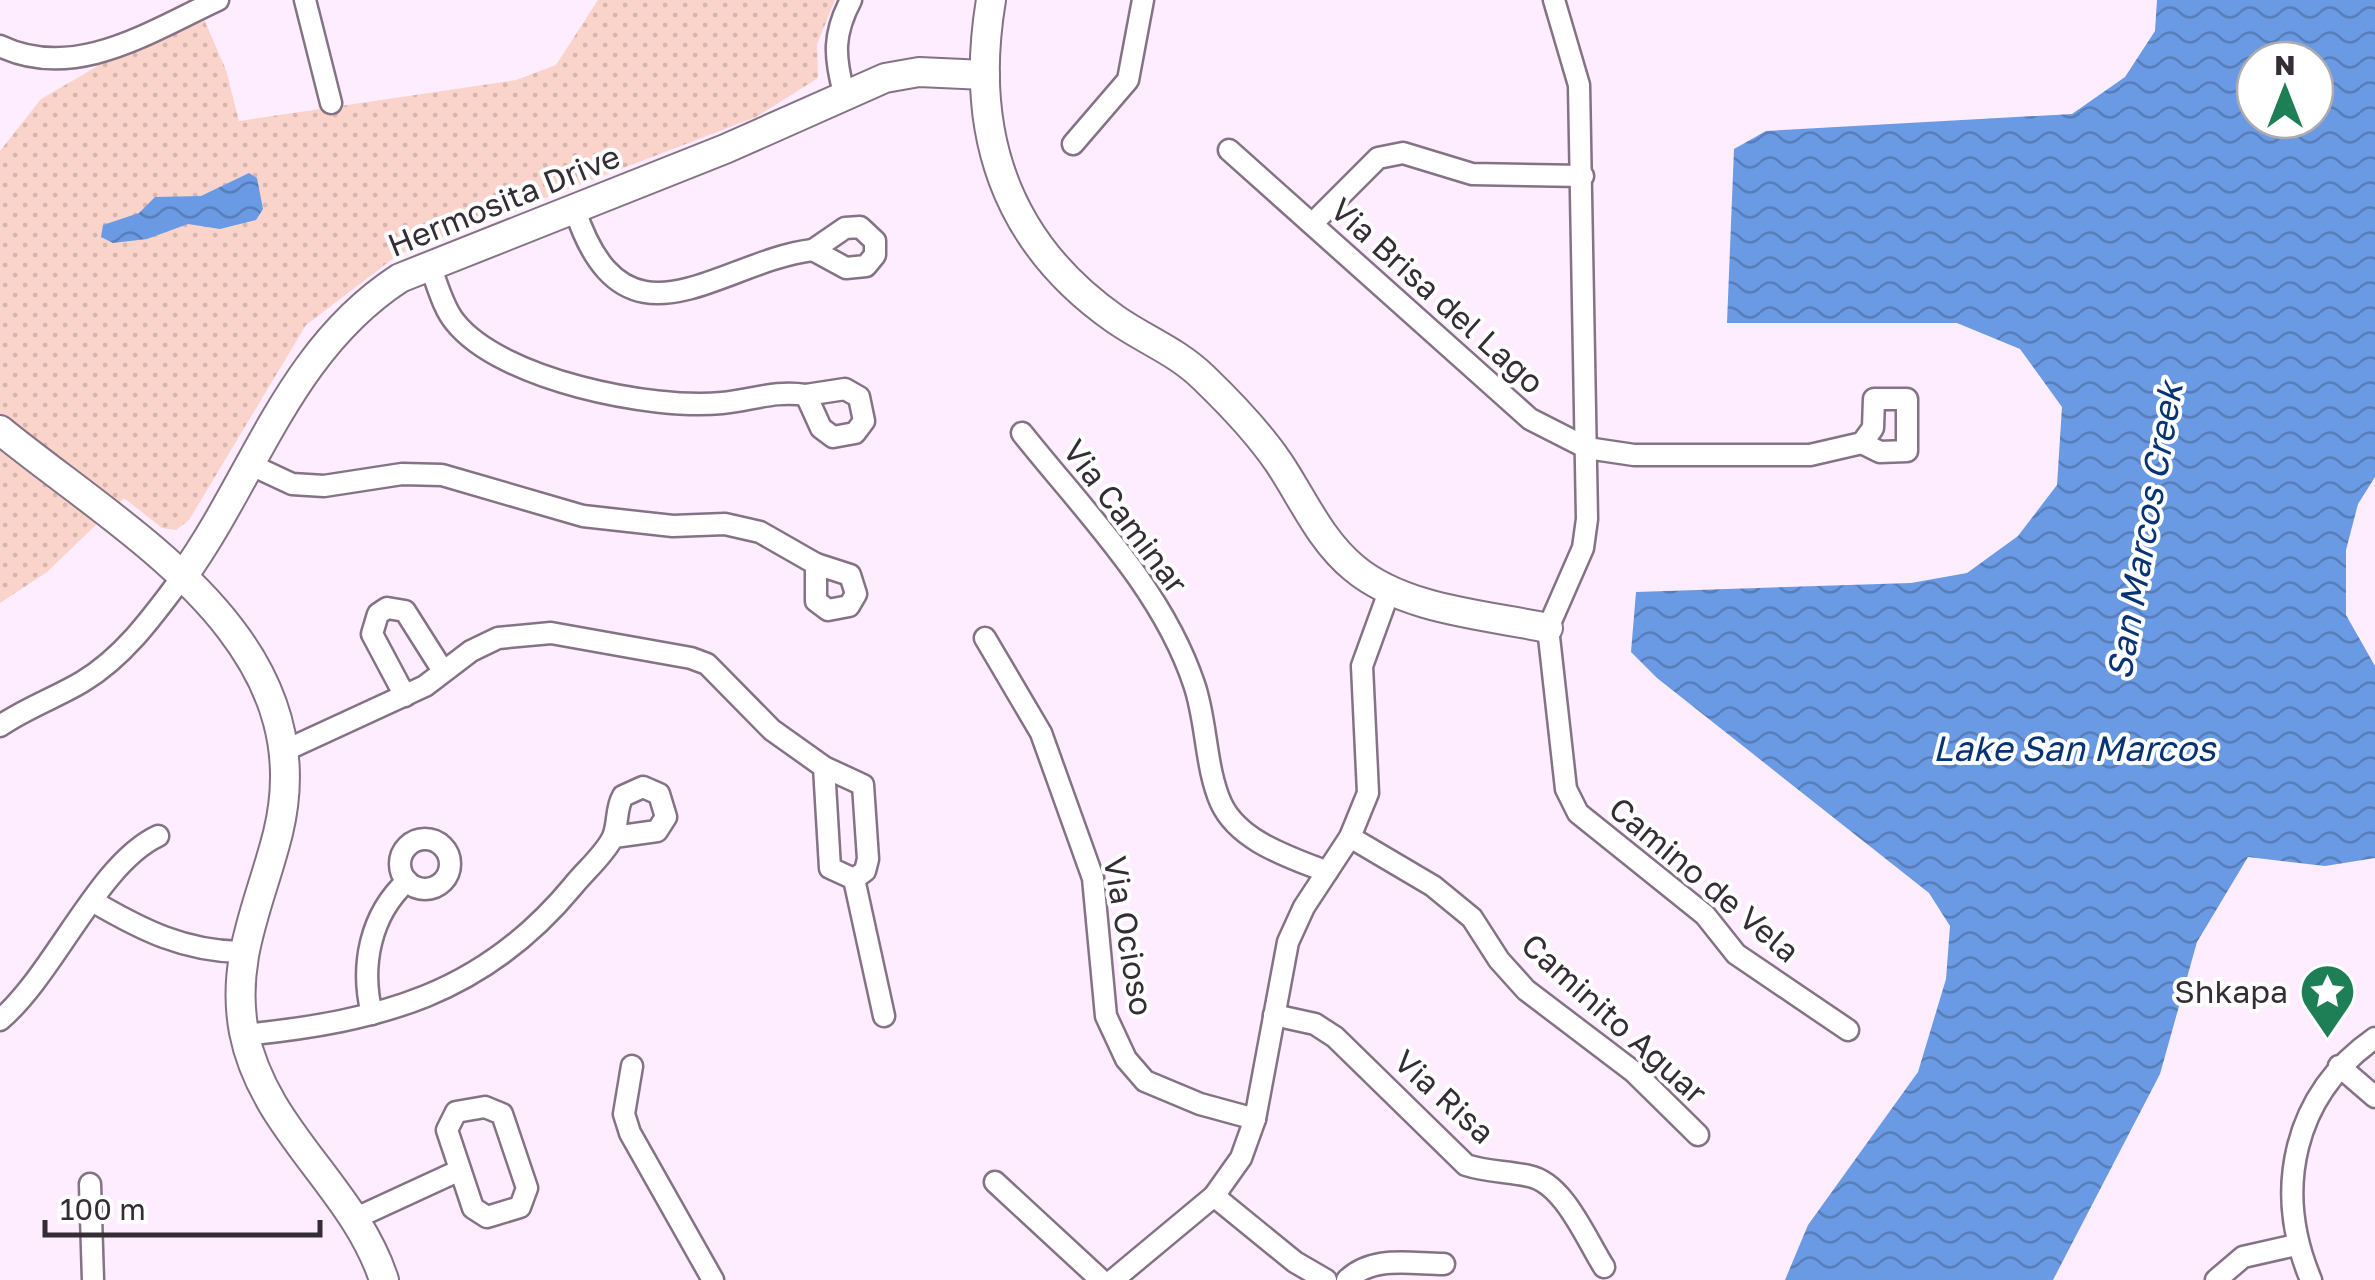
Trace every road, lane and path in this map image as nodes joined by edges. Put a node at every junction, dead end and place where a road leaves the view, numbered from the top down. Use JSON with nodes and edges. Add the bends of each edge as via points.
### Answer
{"nodes":[{"id":1,"x":218,"y":0,"type":"edge"},
{"id":2,"x":305,"y":0,"type":"edge"},
{"id":3,"x":852,"y":0,"type":"edge"},
{"id":4,"x":990,"y":0,"type":"edge"},
{"id":5,"x":1143,"y":0,"type":"edge"},
{"id":6,"x":1554,"y":0,"type":"edge"},
{"id":7,"x":0,"y":46,"type":"edge"},
{"id":8,"x":985,"y":74,"type":"junction"},
{"id":9,"x":844,"y":94,"type":"junction"},
{"id":10,"x":331,"y":104,"type":"dead end"},
{"id":11,"x":1073,"y":144,"type":"dead end"},
{"id":12,"x":1229,"y":150,"type":"dead end"},
{"id":13,"x":1583,"y":176,"type":"junction"},
{"id":14,"x":575,"y":210,"type":"junction"},
{"id":15,"x":1312,"y":224,"type":"junction"},
{"id":16,"x":813,"y":250,"type":"dead end"},
{"id":17,"x":430,"y":266,"type":"junction"},
{"id":18,"x":806,"y":395,"type":"dead end"},
{"id":19,"x":0,"y":430,"type":"edge"},
{"id":20,"x":1022,"y":433,"type":"dead end"},
{"id":21,"x":1862,"y":444,"type":"dead end"},
{"id":22,"x":1587,"y":448,"type":"junction"},
{"id":23,"x":247,"y":462,"type":"junction"},
{"id":24,"x":816,"y":564,"type":"dead end"},
{"id":25,"x":183,"y":576,"type":"junction"},
{"id":26,"x":1390,"y":589,"type":"junction"},
{"id":27,"x":1548,"y":628,"type":"junction"},
{"id":28,"x":985,"y":638,"type":"dead end"},
{"id":29,"x":444,"y":671,"type":"junction"},
{"id":30,"x":406,"y":696,"type":"junction"},
{"id":31,"x":0,"y":726,"type":"edge"},
{"id":32,"x":284,"y":751,"type":"junction"},
{"id":33,"x":824,"y":766,"type":"junction"},
{"id":34,"x":158,"y":836,"type":"dead end"},
{"id":35,"x":614,"y":837,"type":"dead end"},
{"id":36,"x":1350,"y":837,"type":"junction"},
{"id":37,"x":1327,"y":872,"type":"junction"},
{"id":38,"x":854,"y":879,"type":"junction"},
{"id":39,"x":407,"y":881,"type":"dead end"},
{"id":40,"x":94,"y":902,"type":"junction"},
{"id":41,"x":241,"y":952,"type":"junction"},
{"id":42,"x":372,"y":1014,"type":"junction"},
{"id":43,"x":1274,"y":1015,"type":"junction"},
{"id":44,"x":884,"y":1016,"type":"dead end"},
{"id":45,"x":0,"y":1020,"type":"edge"},
{"id":46,"x":1848,"y":1030,"type":"dead end"},
{"id":47,"x":244,"y":1035,"type":"junction"},
{"id":48,"x":2375,"y":1038,"type":"edge"},
{"id":49,"x":632,"y":1066,"type":"dead end"},
{"id":50,"x":2339,"y":1066,"type":"junction"},
{"id":51,"x":2375,"y":1097,"type":"edge"},
{"id":52,"x":1255,"y":1119,"type":"junction"},
{"id":53,"x":1698,"y":1136,"type":"dead end"},
{"id":54,"x":458,"y":1171,"type":"junction"},
{"id":55,"x":995,"y":1182,"type":"dead end"},
{"id":56,"x":90,"y":1184,"type":"dead end"},
{"id":57,"x":1214,"y":1196,"type":"junction"},
{"id":58,"x":356,"y":1218,"type":"junction"},
{"id":59,"x":2296,"y":1245,"type":"junction"},
{"id":60,"x":1444,"y":1264,"type":"dead end"},
{"id":61,"x":1604,"y":1267,"type":"dead end"},
{"id":62,"x":92,"y":1280,"type":"edge"},
{"id":63,"x":384,"y":1280,"type":"edge"},
{"id":64,"x":714,"y":1280,"type":"edge"},
{"id":65,"x":1101,"y":1280,"type":"edge"},
{"id":66,"x":1113,"y":1280,"type":"edge"},
{"id":67,"x":1326,"y":1280,"type":"edge"},
{"id":68,"x":1347,"y":1280,"type":"edge"},
{"id":69,"x":2216,"y":1280,"type":"edge"},
{"id":70,"x":2311,"y":1280,"type":"edge"}],
"edges":[{"from":1,"to":7,"type":"street","via":[[92,56],[42,58]]},
{"from":2,"to":10,"type":"street"},
{"from":3,"to":9,"type":"street","via":[[835,40]]},
{"from":4,"to":8,"type":"street"},
{"from":5,"to":11,"type":"street","via":[[1128,80]]},
{"from":6,"to":13,"type":"street","via":[[1579,85]]},
{"from":8,"to":9,"type":"street","name":"Hermosita Drive","via":[[919,72]]},
{"from":8,"to":26,"type":"street","via":[[991,152],[1046,257],[1114,318],[1200,374],[1278,461],[1329,545]]},
{"from":9,"to":14,"type":"street","name":"Hermosita Drive"},
{"from":12,"to":15,"type":"street","name":"Via Brisa del Lago"},
{"from":13,"to":15,"type":"street","via":[[1472,174],[1403,154],[1378,158]]},
{"from":13,"to":22,"type":"street"},
{"from":14,"to":16,"type":"street","via":[[611,274],[654,291],[703,288]]},
{"from":14,"to":17,"type":"street","name":"Hermosita Drive"},
{"from":15,"to":22,"type":"street","name":"Via Brisa del Lago","via":[[1530,420]]},
{"from":17,"to":18,"type":"street","via":[[454,322],[494,353],[561,382],[669,403]]},
{"from":17,"to":23,"type":"street","name":"Hermosita Drive","via":[[400,278],[344,320],[313,356]]},
{"from":19,"to":25,"type":"street"},
{"from":20,"to":37,"type":"street","name":"Via Caminar","via":[[1167,622],[1194,684],[1222,805],[1262,846]]},
{"from":21,"to":22,"type":"street","name":"Via Brisa del Lago","via":[[1810,455],[1634,455]]},
{"from":22,"to":27,"type":"street","via":[[1583,548]]},
{"from":23,"to":24,"type":"street","via":[[292,484],[442,475],[583,516],[725,524],[760,532]]},
{"from":23,"to":25,"type":"street","name":"Hermosita Drive"},
{"from":25,"to":31,"type":"street","name":"Hermosita Drive","via":[[121,653]]},
{"from":25,"to":32,"type":"street","via":[[238,634],[256,664]]},
{"from":26,"to":27,"type":"street"},
{"from":26,"to":36,"type":"street","via":[[1362,666],[1369,778]]},
{"from":27,"to":46,"type":"street","name":"Camino de Vela","via":[[1566,788],[1578,812],[1705,916],[1736,954]]},
{"from":28,"to":52,"type":"street","name":"Via Ocioso","via":[[1041,732],[1092,878],[1106,1016],[1126,1059],[1145,1081]]},
{"from":29,"to":30,"type":"street"},
{"from":29,"to":30,"type":"street","via":[[405,611],[387,608],[372,634]]},
{"from":29,"to":33,"type":"street","via":[[498,638],[528,633],[691,658],[708,664],[772,730]]},
{"from":30,"to":32,"type":"street"},
{"from":32,"to":41,"type":"street","via":[[278,833]]},
{"from":33,"to":38,"type":"street","via":[[830,868]]},
{"from":33,"to":38,"type":"street","via":[[858,780],[866,792],[868,860]]},
{"from":34,"to":40,"type":"street","via":[[134,847]]},
{"from":35,"to":42,"type":"street","via":[[508,954],[468,980]]},
{"from":36,"to":37,"type":"street"},
{"from":36,"to":53,"type":"street","name":"Caminito Aguar","via":[[1433,886],[1472,918],[1526,990],[1634,1072]]},
{"from":37,"to":43,"type":"street","via":[[1288,942]]},
{"from":38,"to":44,"type":"street"},
{"from":39,"to":42,"type":"street","via":[[376,922],[366,989]]},
{"from":40,"to":41,"type":"street","via":[[154,936]]},
{"from":40,"to":45,"type":"street"},
{"from":41,"to":47,"type":"street"},
{"from":42,"to":47,"type":"street"},
{"from":43,"to":52,"type":"street"},
{"from":43,"to":61,"type":"street","name":"Via Risa","via":[[1315,1024],[1335,1037],[1466,1165],[1552,1186]]},
{"from":47,"to":58,"type":"street","via":[[273,1109]]},
{"from":48,"to":50,"type":"street"},
{"from":49,"to":64,"type":"street","via":[[624,1114],[630,1133]]},
{"from":50,"to":51,"type":"street"},
{"from":50,"to":59,"type":"street","via":[[2300,1131],[2290,1180]]},
{"from":52,"to":57,"type":"street","via":[[1241,1158]]},
{"from":54,"to":54,"type":"street","via":[[472,1208],[487,1217],[520,1207],[528,1188],[502,1114],[485,1107],[456,1112],[447,1130]]},
{"from":54,"to":58,"type":"street"},
{"from":55,"to":65,"type":"street"},
{"from":56,"to":62,"type":"street"},
{"from":57,"to":66,"type":"street"},
{"from":57,"to":67,"type":"street"},
{"from":58,"to":63,"type":"street"},
{"from":59,"to":69,"type":"street","via":[[2244,1258]]},
{"from":59,"to":70,"type":"street"},
{"from":60,"to":68,"type":"street","via":[[1376,1263]]}]}
